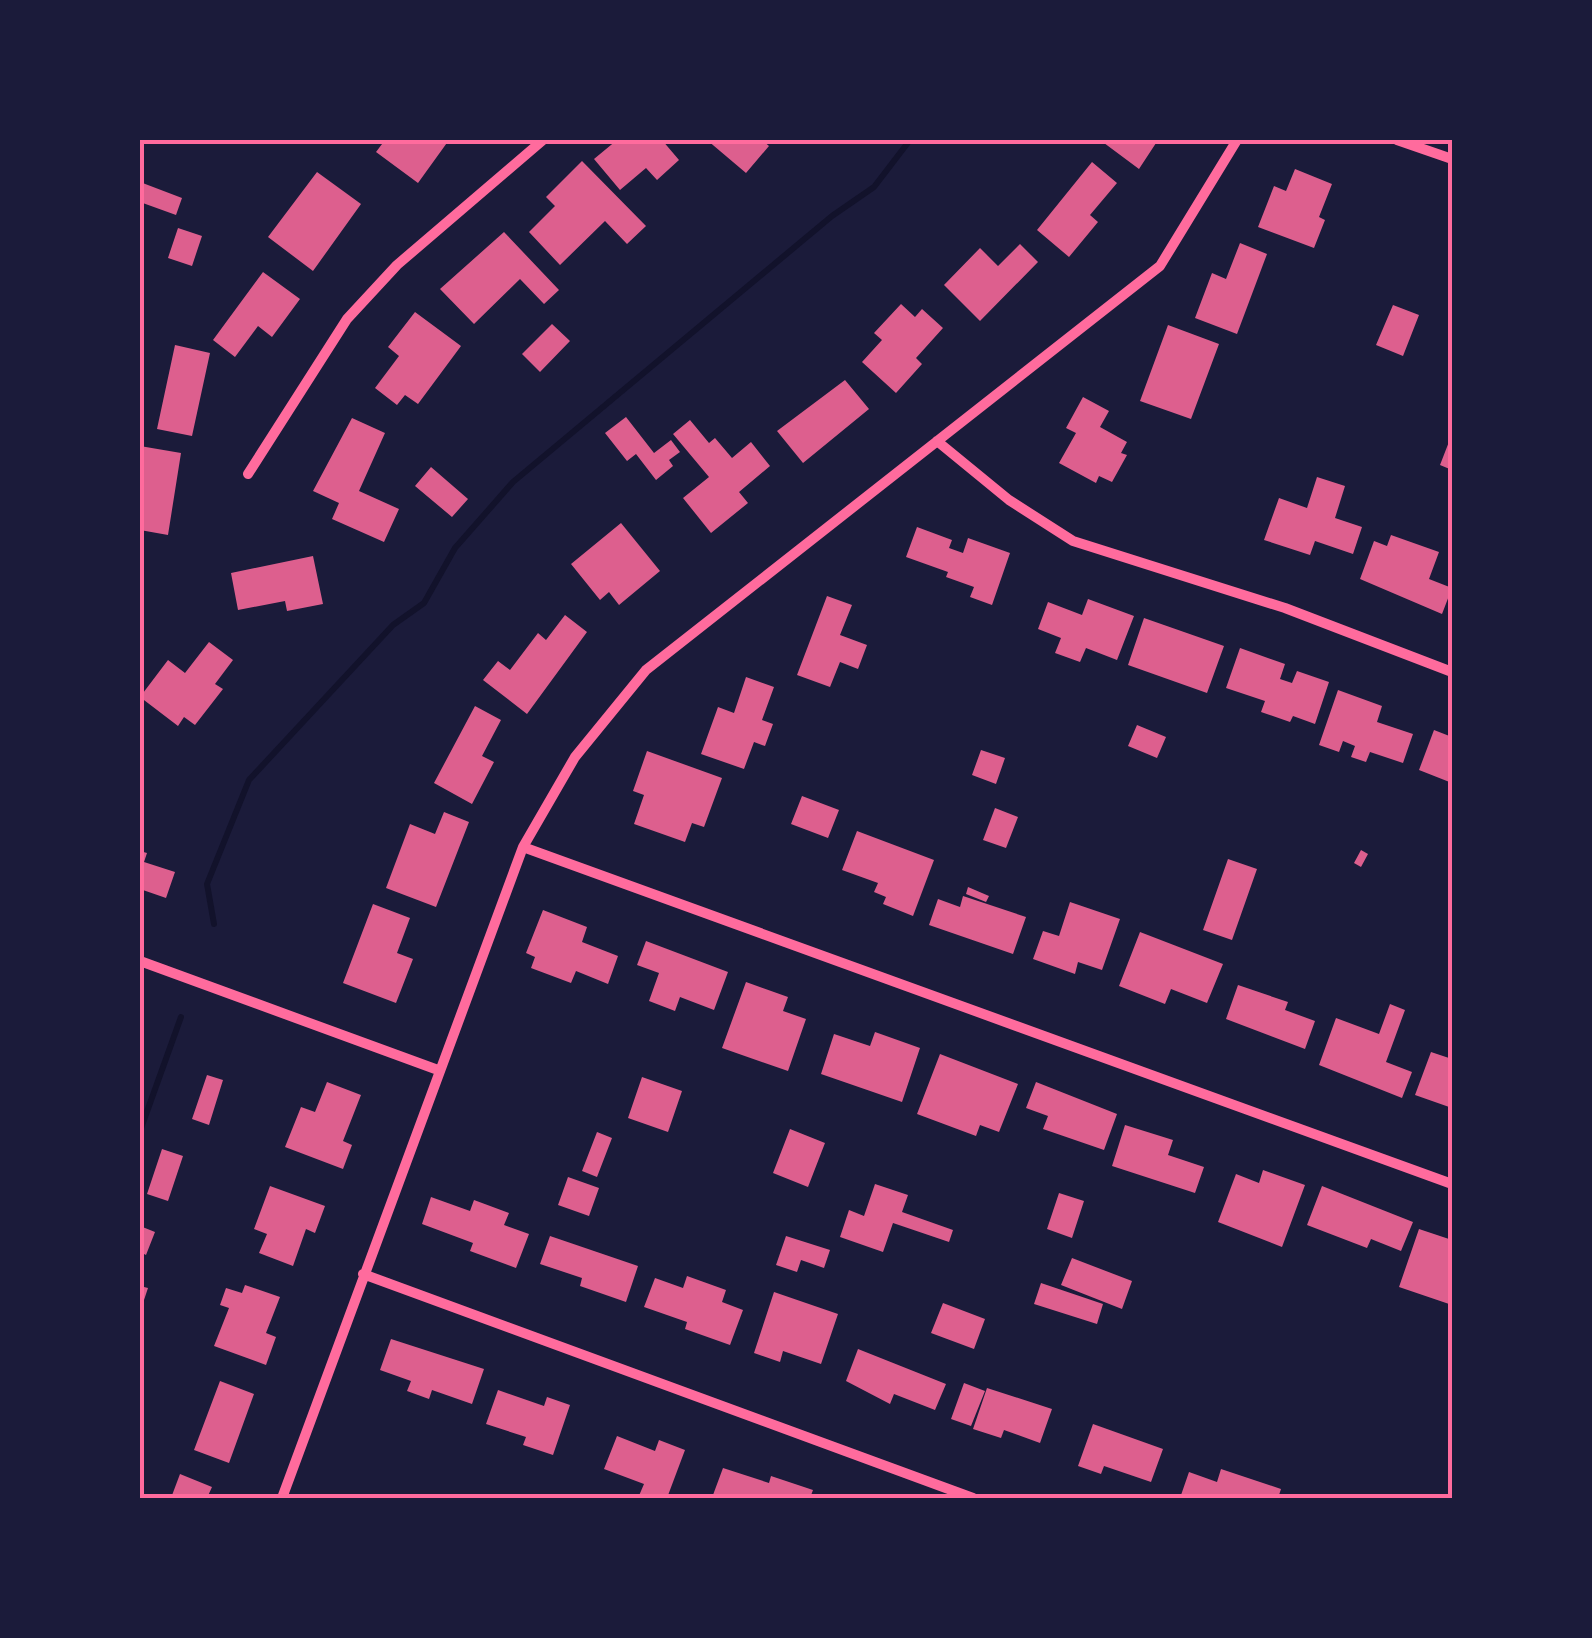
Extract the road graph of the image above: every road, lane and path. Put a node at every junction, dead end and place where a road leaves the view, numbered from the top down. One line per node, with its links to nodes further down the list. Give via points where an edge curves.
1 (543, 140): 6 (street, via 397,265 347,318)
2 (1237, 140): 5 (street, via 1160,266)
3 (1397, 140): 4 (street)
4 (1452, 159)
5 (937, 441): 7 (street, via 1072,540 1285,608); 8 (street, via 646,670 575,757)
6 (248, 474)
7 (1452, 672)
8 (522, 847): 10 (street); 11 (street)
9 (140, 960): 10 (street)
10 (438, 1070): 12 (street)
11 (1452, 1184)
12 (363, 1274): 13 (street); 14 (street)
13 (282, 1498)
14 (973, 1498)

